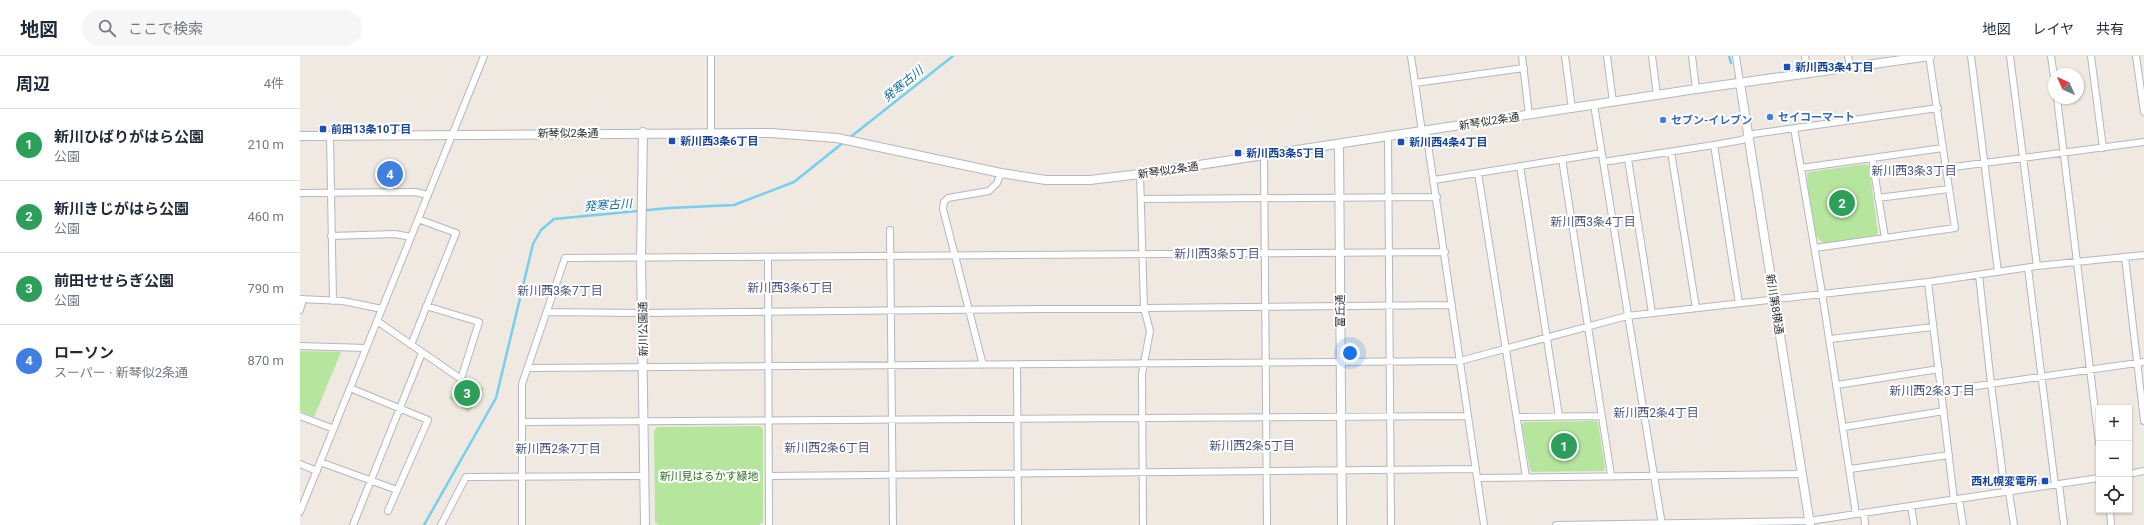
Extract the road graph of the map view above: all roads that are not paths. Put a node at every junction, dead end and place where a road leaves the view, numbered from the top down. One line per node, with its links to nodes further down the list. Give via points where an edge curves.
1 (484, 56): 38 (street)
2 (711, 56): 36 (street)
3 (1411, 56): 23 (street)
4 (1522, 56): 20 (street)
5 (1565, 56): 31 (street)
6 (1607, 56): 27 (street)
7 (1652, 56): 26 (street)
8 (1692, 56): 25 (street)
9 (1736, 56): 24 (street)
10 (1805, 56): 22 (street)
11 (1848, 56): 19 (street)
12 (1929, 56): 18 (street, 新琴似2条通); 30 (street)
13 (1971, 56): 57 (street)
14 (2010, 56): 53 (street)
15 (2051, 56): 21 (street)
16 (2091, 56): 47 (street)
17 (2136, 56): 32 (street)
18 (1891, 59): 19 (street, 新琴似2条通)
19 (1850, 67): 22 (street, 新琴似2条通)
20 (1524, 68): 23 (street); 33 (street)
21 (2053, 68)
22 (1808, 73): 24 (street, 新琴似2条通)
23 (1415, 83): 37 (street)
24 (1740, 83): 25 (street, 新琴似2条通); 42 (street, 新川第8横通)
25 (1696, 89): 26 (street, 新琴似2条通)
26 (1657, 95): 27 (street, 新琴似2条通)
27 (1614, 102): 29 (street, 新琴似2条通)
28 (2058, 104): 50 (street)
29 (1594, 105): 31 (street, 新琴似2条通); 49 (street)
30 (1938, 108): 34 (street); 46 (street)
31 (1572, 109): 33 (street, 新琴似2条通)
32 (2144, 112)
33 (1529, 115): 37 (street, 新琴似2条通)
34 (1794, 128): 42 (street); 59 (street)
35 (643, 132): 36 (street, 新琴似2条通); 38 (street, 新琴似2条通); 91 (street, 新川公園通)
36 (711, 132): 61 (street, 新琴似2条通, via 837,138)
37 (1424, 132): 41 (street, 新琴似2条通); 64 (street)
38 (453, 134): 40 (street, 新琴似2条通); 68 (street)
39 (300, 136): 40 (street, 新琴似2条通)
40 (330, 136): 67 (street)
41 (1388, 137): 44 (street, 新琴似2条通); 69 (street)
42 (1748, 137): 45 (street); 100 (street, 新川第8横通)
43 (2144, 142): 47 (street)
44 (1339, 144): 51 (street, 新琴似2条通); 71 (street, 富丘通)
45 (1714, 145): 48 (street); 102 (street)
46 (1944, 148): 52 (street); 60 (street)
47 (2103, 148): 50 (street)
48 (1671, 152): 55 (street); 109 (street)
49 (1602, 153): 54 (street); 56 (street)
50 (2064, 153): 53 (street); 92 (street)
51 (1264, 156): 63 (street, 新琴似2条通); 74 (street)
52 (1872, 158): 59 (street); 72 (street)
53 (2023, 158): 57 (street); 93 (street)
54 (1562, 159): 58 (street); 120 (street)
55 (1628, 159): 56 (street); 117 (street)
56 (1603, 162): 118 (street)
57 (1986, 163): 60 (street); 95 (street)
58 (1520, 166): 62 (street); 122 (street)
59 (1801, 168): 80 (street)
60 (1946, 168): 65 (street)
61 (1001, 173): 63 (street, 新琴似2条通, via 1046,180 1090,180); 86 (street, via 997,183 989,191 948,198 944,202 943,209)
62 (1478, 173): 64 (street); 127 (street)
63 (1140, 174): 73 (street)
64 (1434, 180): 70 (street)
65 (1949, 189): 72 (street); 79 (street, via 1955,228)
66 (300, 193): 67 (street)
67 (330, 193): 68 (street, via 415,192); 77 (street)
68 (428, 195): 75 (street)
69 (1389, 197): 70 (street); 71 (street); 83 (street)
70 (1436, 197): 84 (street)
71 (1339, 198): 74 (street); 82 (street, 富丘通)
72 (1878, 198): 79 (street)
73 (1141, 199): 74 (street); 85 (street)
74 (1264, 200): 81 (street)
75 (418, 219): 78 (street); 105 (street, via 456,233)
76 (890, 230): 88 (street)
77 (331, 236): 78 (street, via 395,234); 101 (street)
78 (411, 238): 110 (street)
79 (1885, 238): 80 (street)
80 (1815, 248): 98 (street)
81 (1265, 252): 82 (street); 85 (street); 107 (street)
82 (1340, 252): 83 (street); 106 (street, 富丘通)
83 (1389, 252): 84 (street); 103 (street)
84 (1444, 252): 104 (street)
85 (1143, 254): 86 (street); 108 (street)
86 (955, 255): 88 (street); 113 (street)
87 (2144, 255): 90 (street)
88 (890, 256): 89 (street); 112 (street)
89 (768, 257): 91 (street); 115 (street)
90 (2125, 257): 92 (street); 135 (street)
91 (641, 258): 114 (street, via 565,258); 116 (street, 新川公園通)
92 (2076, 262): 93 (street); 143 (street)
93 (2037, 266): 94 (street)
94 (2028, 268): 95 (street); 144 (street)
95 (1998, 272): 96 (street)
96 (1979, 275): 97 (street); 145 (street)
97 (1928, 282): 98 (street); 121 (street)
98 (1822, 293): 100 (street); 123 (street)
99 (302, 299): 101 (street); 111 (street)
100 (1774, 299): 102 (street); 182 (street, 新川第8横通)
101 (333, 301): 110 (street)
102 (1739, 303): 109 (street)
103 (1389, 305): 104 (street); 106 (street); 131 (street)
104 (1452, 305): 129 (street)
105 (426, 306): 124 (street); 128 (street, via 479,322 461,379)
106 (1340, 306): 107 (street); 130 (street, 富丘通)
107 (1265, 307): 108 (street); 134 (street)
108 (1144, 308): 113 (street); 133 (street, via 1150,331)
109 (1696, 308): 117 (street)
110 (382, 309): 119 (street)
111 (300, 310)
112 (891, 310): 113 (street); 115 (street); 139 (street)
113 (969, 310): 136 (street)
114 (548, 312): 116 (street); 140 (street)
115 (768, 312): 116 (street); 138 (street)
116 (642, 313): 141 (street, 新川公園通)
117 (1652, 313): 118 (street)
118 (1627, 316): 120 (street); 185 (street)
119 (377, 321): 124 (street); 126 (street)
120 (1587, 327): 122 (street); 157 (street)
121 (1933, 327): 123 (street); 142 (street)
122 (1547, 337): 127 (street); 156 (street)
123 (1830, 339): 146 (street)
124 (411, 345): 128 (street)
125 (300, 346): 126 (street)
126 (366, 348): 147 (street)
127 (1505, 348): 129 (street); 158 (street)
128 (422, 353): 149 (street)
129 (1460, 361): 131 (street); 155 (street)
130 (1341, 362): 131 (street); 134 (street); 154 (street, 富丘通)
131 (1389, 362): 151 (street)
132 (2144, 362): 135 (street)
133 (1143, 363): 134 (street); 137 (street); 159 (street)
134 (1265, 363): 153 (street)
135 (2136, 363): 143 (street); 163 (street)
136 (983, 365): 137 (street); 139 (street)
137 (1017, 365): 160 (street)
138 (768, 366): 139 (street); 141 (street); 161 (street)
139 (891, 366): 162 (street)
140 (528, 368): 141 (street); 164 (street, via 522,384)
141 (644, 368): 165 (street, 新川公園通)
142 (1939, 369): 146 (street); 148 (street)
143 (2090, 370): 144 (street); 168 (street)
144 (2041, 377): 145 (street); 193 (street)
145 (1991, 384): 148 (street); 195 (street)
146 (1837, 385): 166 (street)
147 (350, 388): 149 (street); 167 (street)
148 (1942, 391): 150 (street)
149 (400, 408): 192 (street); 194 (street, via 428,420)
150 (1944, 411): 166 (street); 169 (street)
151 (1390, 415): 154 (street); 155 (street); 175 (street)
152 (300, 416): 167 (street)
153 (1266, 416): 154 (street); 159 (street); 177 (street)
154 (1341, 416): 174 (street, 富丘通)
155 (1468, 416): 176 (street)
156 (1559, 416): 157 (street); 158 (street)
157 (1601, 416): 184 (street)
158 (1517, 418): 189 (street)
159 (1142, 419): 160 (street); 179 (street)
160 (1017, 420): 162 (street); 181 (street)
161 (768, 421): 162 (street); 165 (street); 187 (street)
162 (893, 421): 183 (street)
163 (2144, 421)
164 (523, 422): 165 (street); 188 (street)
165 (644, 422): 186 (street, 新川公園通)
166 (1844, 427): 172 (street)
167 (334, 429): 170 (street)
168 (2099, 441)
169 (1949, 454): 172 (street); 196 (street)
170 (320, 462): 173 (street); 192 (street)
171 (300, 464): 173 (street)
172 (1850, 469): 202 (street)
173 (317, 470): 199 (street)
174 (1342, 470): 175 (street); 177 (street); 214 (street, 富丘通)
175 (1390, 470): 176 (street); 215 (street)
176 (1476, 470): 190 (street)
177 (1266, 471): 179 (street); 213 (street)
178 (2144, 471): 180 (street)
179 (1142, 473): 181 (street); 212 (street)
180 (2132, 473)
181 (1018, 474): 183 (street); 211 (street)
182 (1802, 474): 185 (street); 203 (street, 新川第8横通)
183 (892, 475): 187 (street); 210 (street)
184 (1611, 475): 185 (street); 189 (street)
185 (1654, 475): 204 (street)
186 (645, 476): 188 (street); 208 (street, 新川公園通)
187 (769, 476): 209 (street)
188 (522, 477): 206 (street, via 466,478); 207 (street)
189 (1526, 477): 190 (street)
190 (1477, 478): 216 (street)
191 (2096, 478): 193 (street)
192 (371, 481): 194 (street); 205 (street)
193 (2057, 484): 195 (street); 222 (street)
194 (397, 490): 198 (street)
195 (2007, 492): 196 (street); 221 (street)
196 (1957, 499): 197 (street); 220 (street)
197 (1911, 506): 200 (street); 219 (street)
198 (388, 511)
199 (300, 512)
200 (1864, 513): 202 (street); 218 (street)
201 (2110, 513): 223 (street)
202 (1856, 514): 203 (street)
203 (1810, 523): 204 (street)
204 (1662, 524): 217 (street)
205 (353, 525)
206 (441, 525)
207 (522, 525)
208 (645, 525)
209 (769, 525)
210 (893, 525)
211 (1018, 525)
212 (1143, 525)
213 (1267, 525)
214 (1342, 525)
215 (1391, 525)
216 (1484, 525)
217 (1556, 525)
218 (1865, 525)
219 (1914, 525)
220 (1963, 525)
221 (2014, 525)
222 (2064, 525)
223 (2112, 525)

